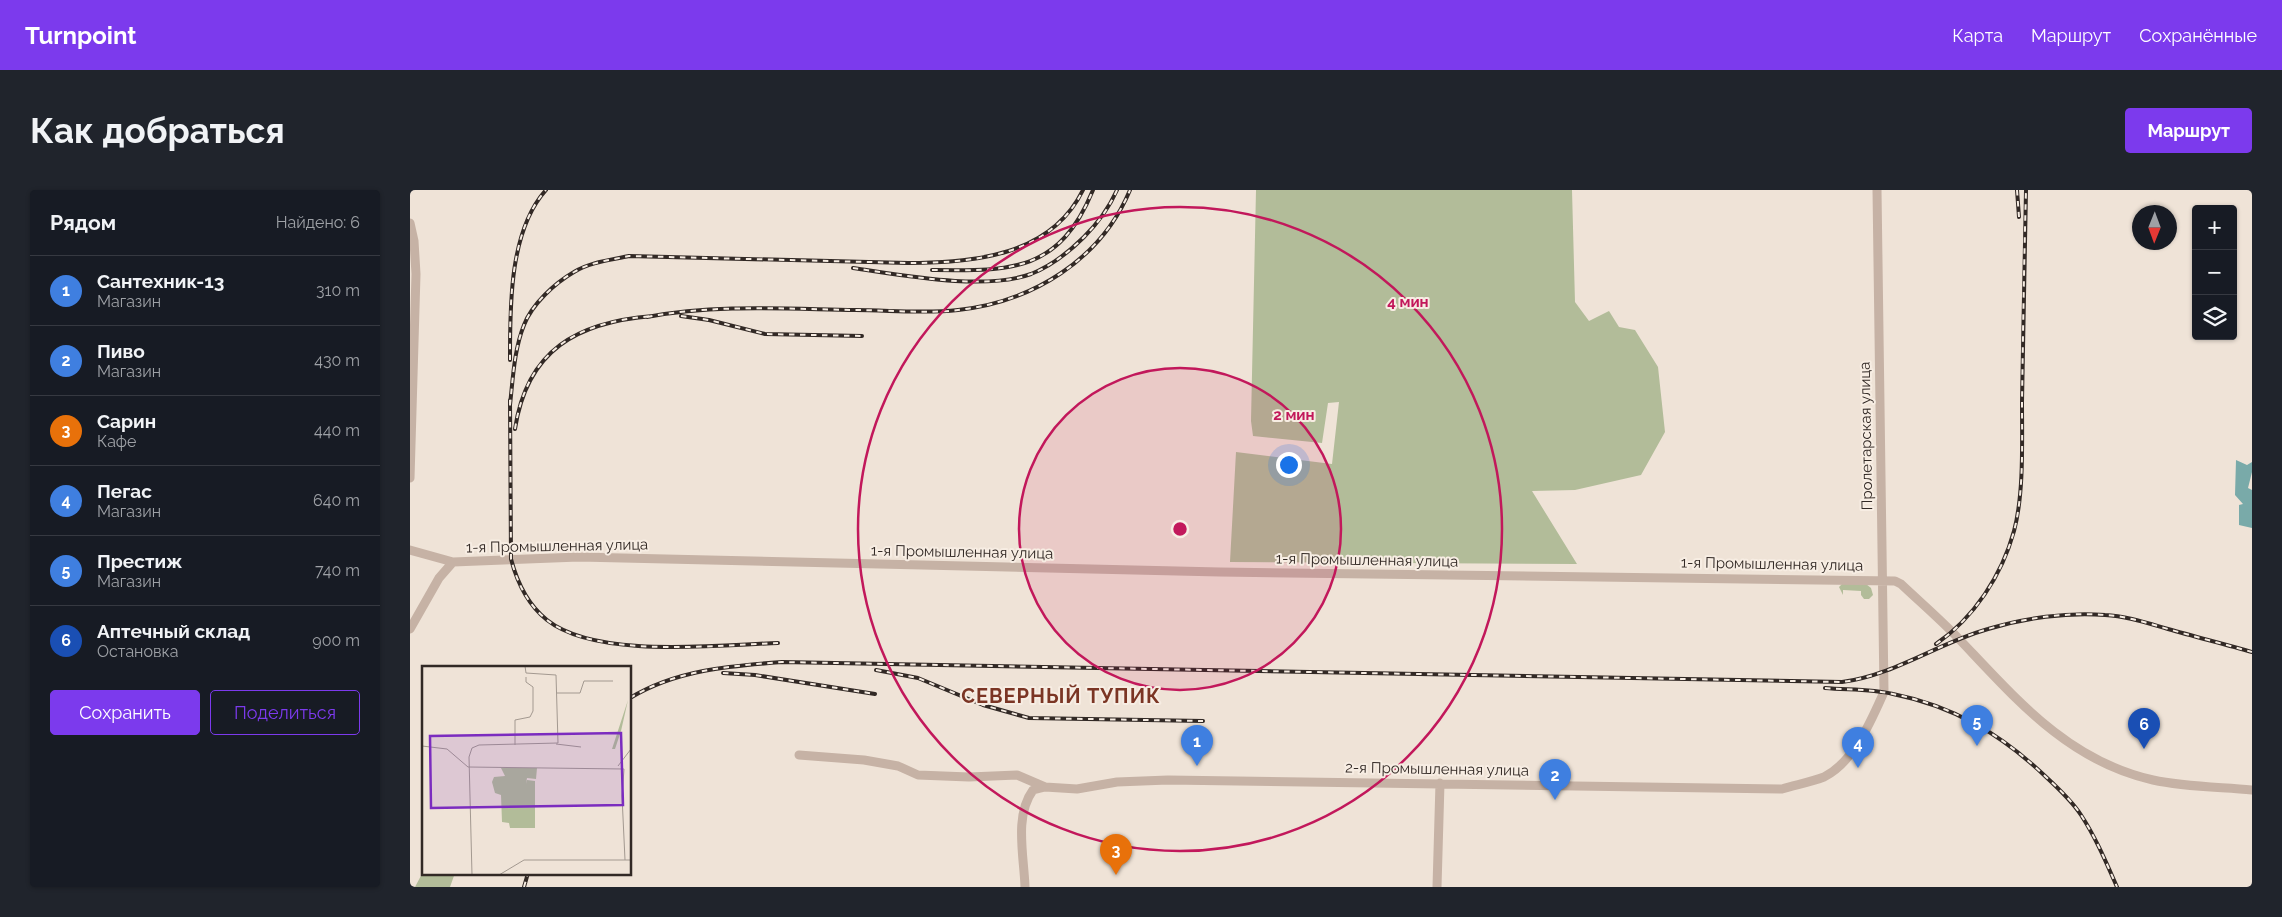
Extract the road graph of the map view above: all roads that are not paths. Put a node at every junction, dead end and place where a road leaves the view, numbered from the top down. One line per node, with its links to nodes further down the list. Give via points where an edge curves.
1 (1877, 190): 6 (street, Пролетарская улица)
2 (410, 223): 3 (street, via 416,274)
3 (410, 478)
4 (410, 550): 5 (street, 1-я Промышленная улица)
5 (453, 562): 6 (street, 1-я Промышленная улица, via 579,557 1220,572); 7 (street, via 439,578)
6 (1882, 580): 8 (street, Пролетарская улица); 12 (street, 1-я Промышленная улица, via 1901,584 2026,709 2057,735 2094,758 2154,780)
7 (410, 629)
8 (1885, 681): 10 (street, 2-я Промышленная улица, via 1884,692 1872,720 1847,759 1824,776 1782,789)
9 (798, 755): 11 (street, 2-я Промышленная улица, via 864,760 898,766 918,775 1017,775)
10 (1440, 783): 11 (street, 2-я Промышленная улица, via 1168,780 1117,782 1077,789); 14 (street)
11 (1045, 787): 13 (street, via 1033,790 1022,814)
12 (2252, 790)
13 (1025, 887)
14 (1438, 887)

